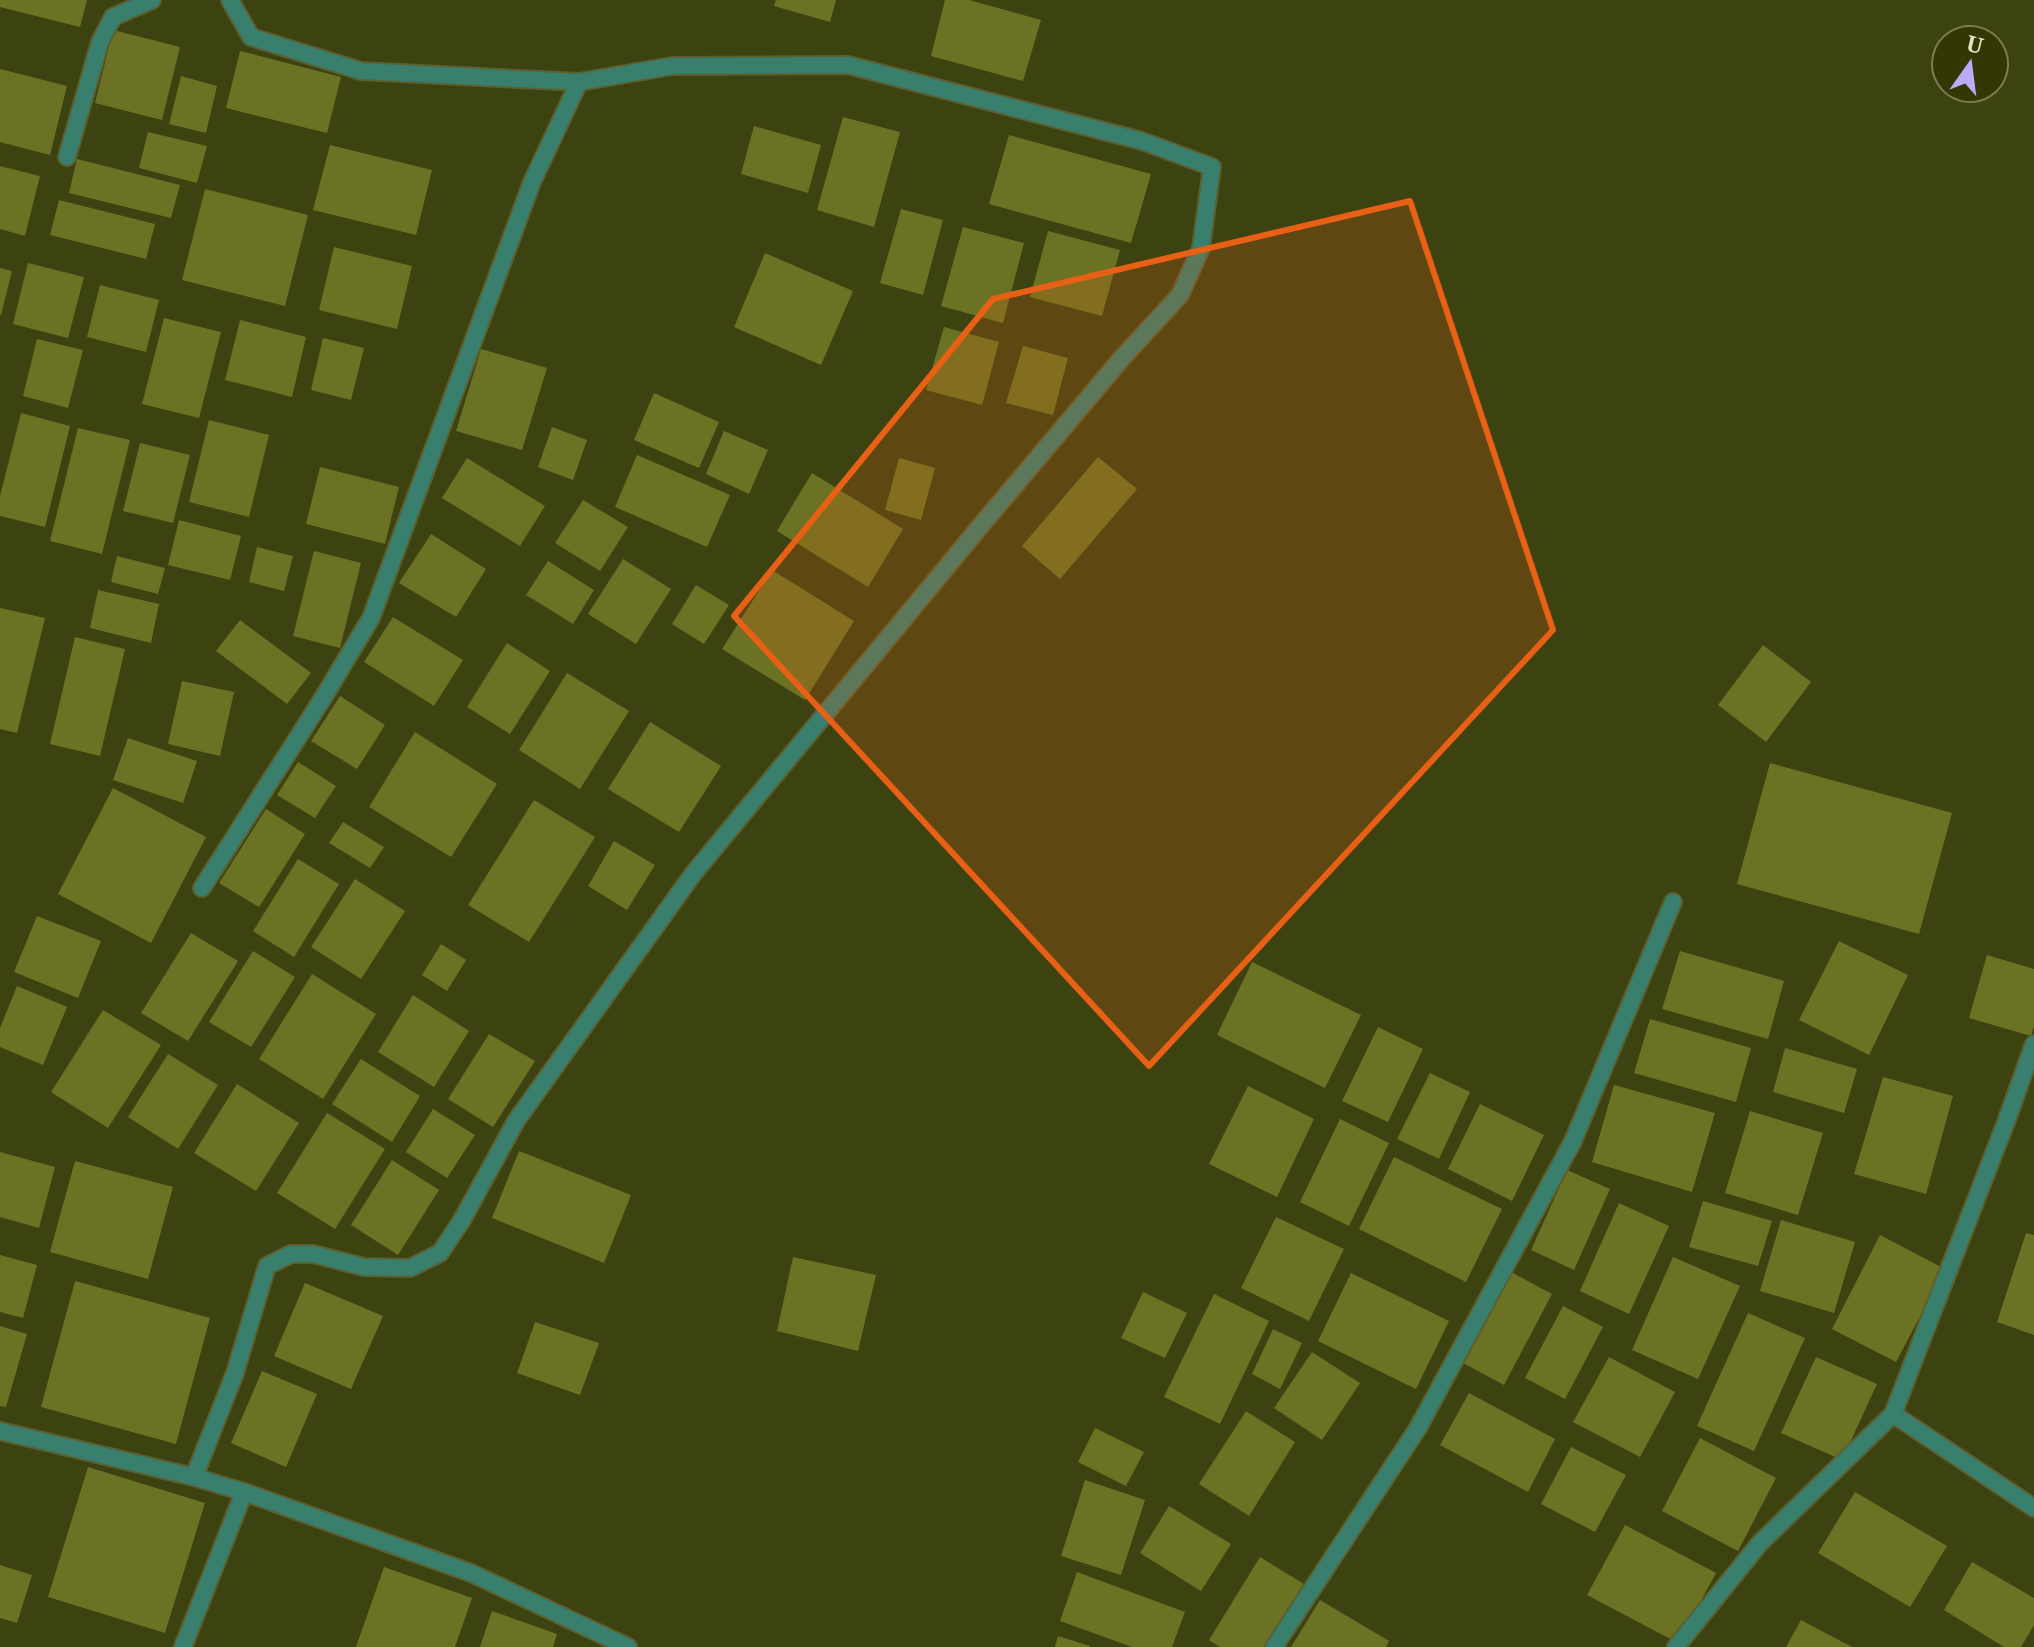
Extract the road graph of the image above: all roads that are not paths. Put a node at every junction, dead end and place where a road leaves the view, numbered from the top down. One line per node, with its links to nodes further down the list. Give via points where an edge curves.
1 (152, 0): 4 (street, via 113,17 100,42)
2 (230, 0): 3 (street, via 251,37 361,71)
3 (579, 82): 5 (street, via 532,182 371,618); 10 (street, via 672,66 848,65 1142,141 1212,167 1201,248 1180,295 693,874 516,1121 440,1253 410,1268 364,1267 313,1254 291,1254 267,1266 235,1373)
4 (67, 157)
5 (202, 888)
6 (1673, 902): 15 (street, via 1573,1141 1418,1428)
7 (2034, 1044): 8 (street)
8 (1893, 1414): 12 (street); 16 (street, via 1760,1543)
9 (0, 1431): 10 (street)
10 (194, 1477): 11 (street)
11 (244, 1492): 13 (street); 14 (street, via 471,1573)
12 (2034, 1508)
13 (183, 1647)
14 (628, 1647)
15 (1274, 1647)
16 (1676, 1647)

